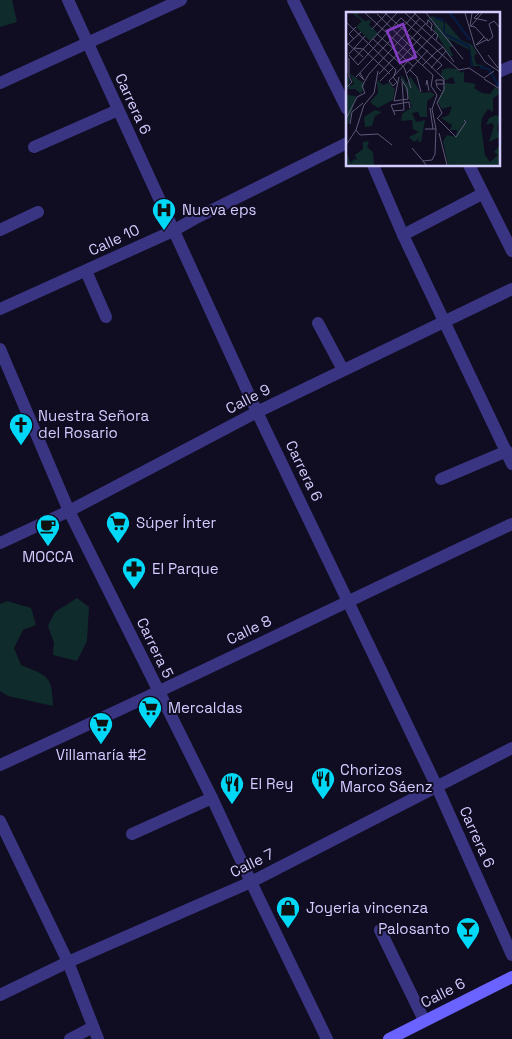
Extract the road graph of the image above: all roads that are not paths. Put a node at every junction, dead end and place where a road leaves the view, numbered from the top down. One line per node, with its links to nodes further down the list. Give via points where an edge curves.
1 (68, 0): 4 (street, Carrera 6)
2 (180, 0): 4 (street)
3 (293, 0): 8 (street)
4 (86, 42): 7 (street); 9 (street, Carrera 6)
5 (512, 66): 6 (street)
6 (500, 71)
7 (0, 83)
8 (346, 107)
9 (118, 110): 11 (street); 17 (street, Carrera 6)
10 (346, 143): 17 (street, Calle 10)
11 (34, 147)
12 (372, 166): 18 (street)
13 (469, 166): 14 (street)
14 (482, 194): 18 (street); 19 (street)
15 (38, 212): 16 (street)
16 (0, 230)
17 (174, 231): 20 (street, Calle 10); 28 (street, Carrera 6)
18 (403, 235): 25 (street)
19 (512, 251)
20 (86, 271): 22 (street, Calle 10); 23 (street)
21 (512, 289): 25 (street, Calle 9)
22 (0, 309)
23 (106, 317)
24 (318, 323): 27 (street)
25 (445, 323): 27 (street, Calle 9); 29 (street)
26 (0, 349): 32 (street, Carrera 5)
27 (343, 370): 28 (street, Calle 9)
28 (257, 412): 32 (street, Calle 9); 35 (street, Carrera 6)
29 (507, 451): 30 (street); 31 (street)
30 (512, 464)
31 (441, 479)
32 (69, 511): 34 (street, Calle 9); 36 (street, Carrera 5)
33 (512, 524): 35 (street, Calle 8)
34 (0, 543)
35 (348, 600): 36 (street, Calle 8); 39 (street, Carrera 6)
36 (159, 692): 38 (street, Calle 8); 40 (street, Carrera 5)
37 (512, 748): 39 (street, Calle 7)
38 (0, 766)
39 (437, 787): 43 (street, Calle 7); 45 (street, Carrera 6)
40 (212, 798): 42 (street); 43 (street, Carrera 5)
41 (0, 821): 46 (street)
42 (132, 834)
43 (251, 882): 46 (street, Calle 7); 52 (street, Carrera 5)
44 (380, 930): 49 (street)
45 (512, 955)
46 (68, 962): 48 (street, Calle 7); 50 (street)
47 (512, 976): 49 (main road, Calle 6)
48 (0, 995)
49 (424, 1020): 53 (main road, Calle 6)
50 (96, 1033): 51 (street)
51 (70, 1039)
52 (327, 1039)
53 (389, 1039)

